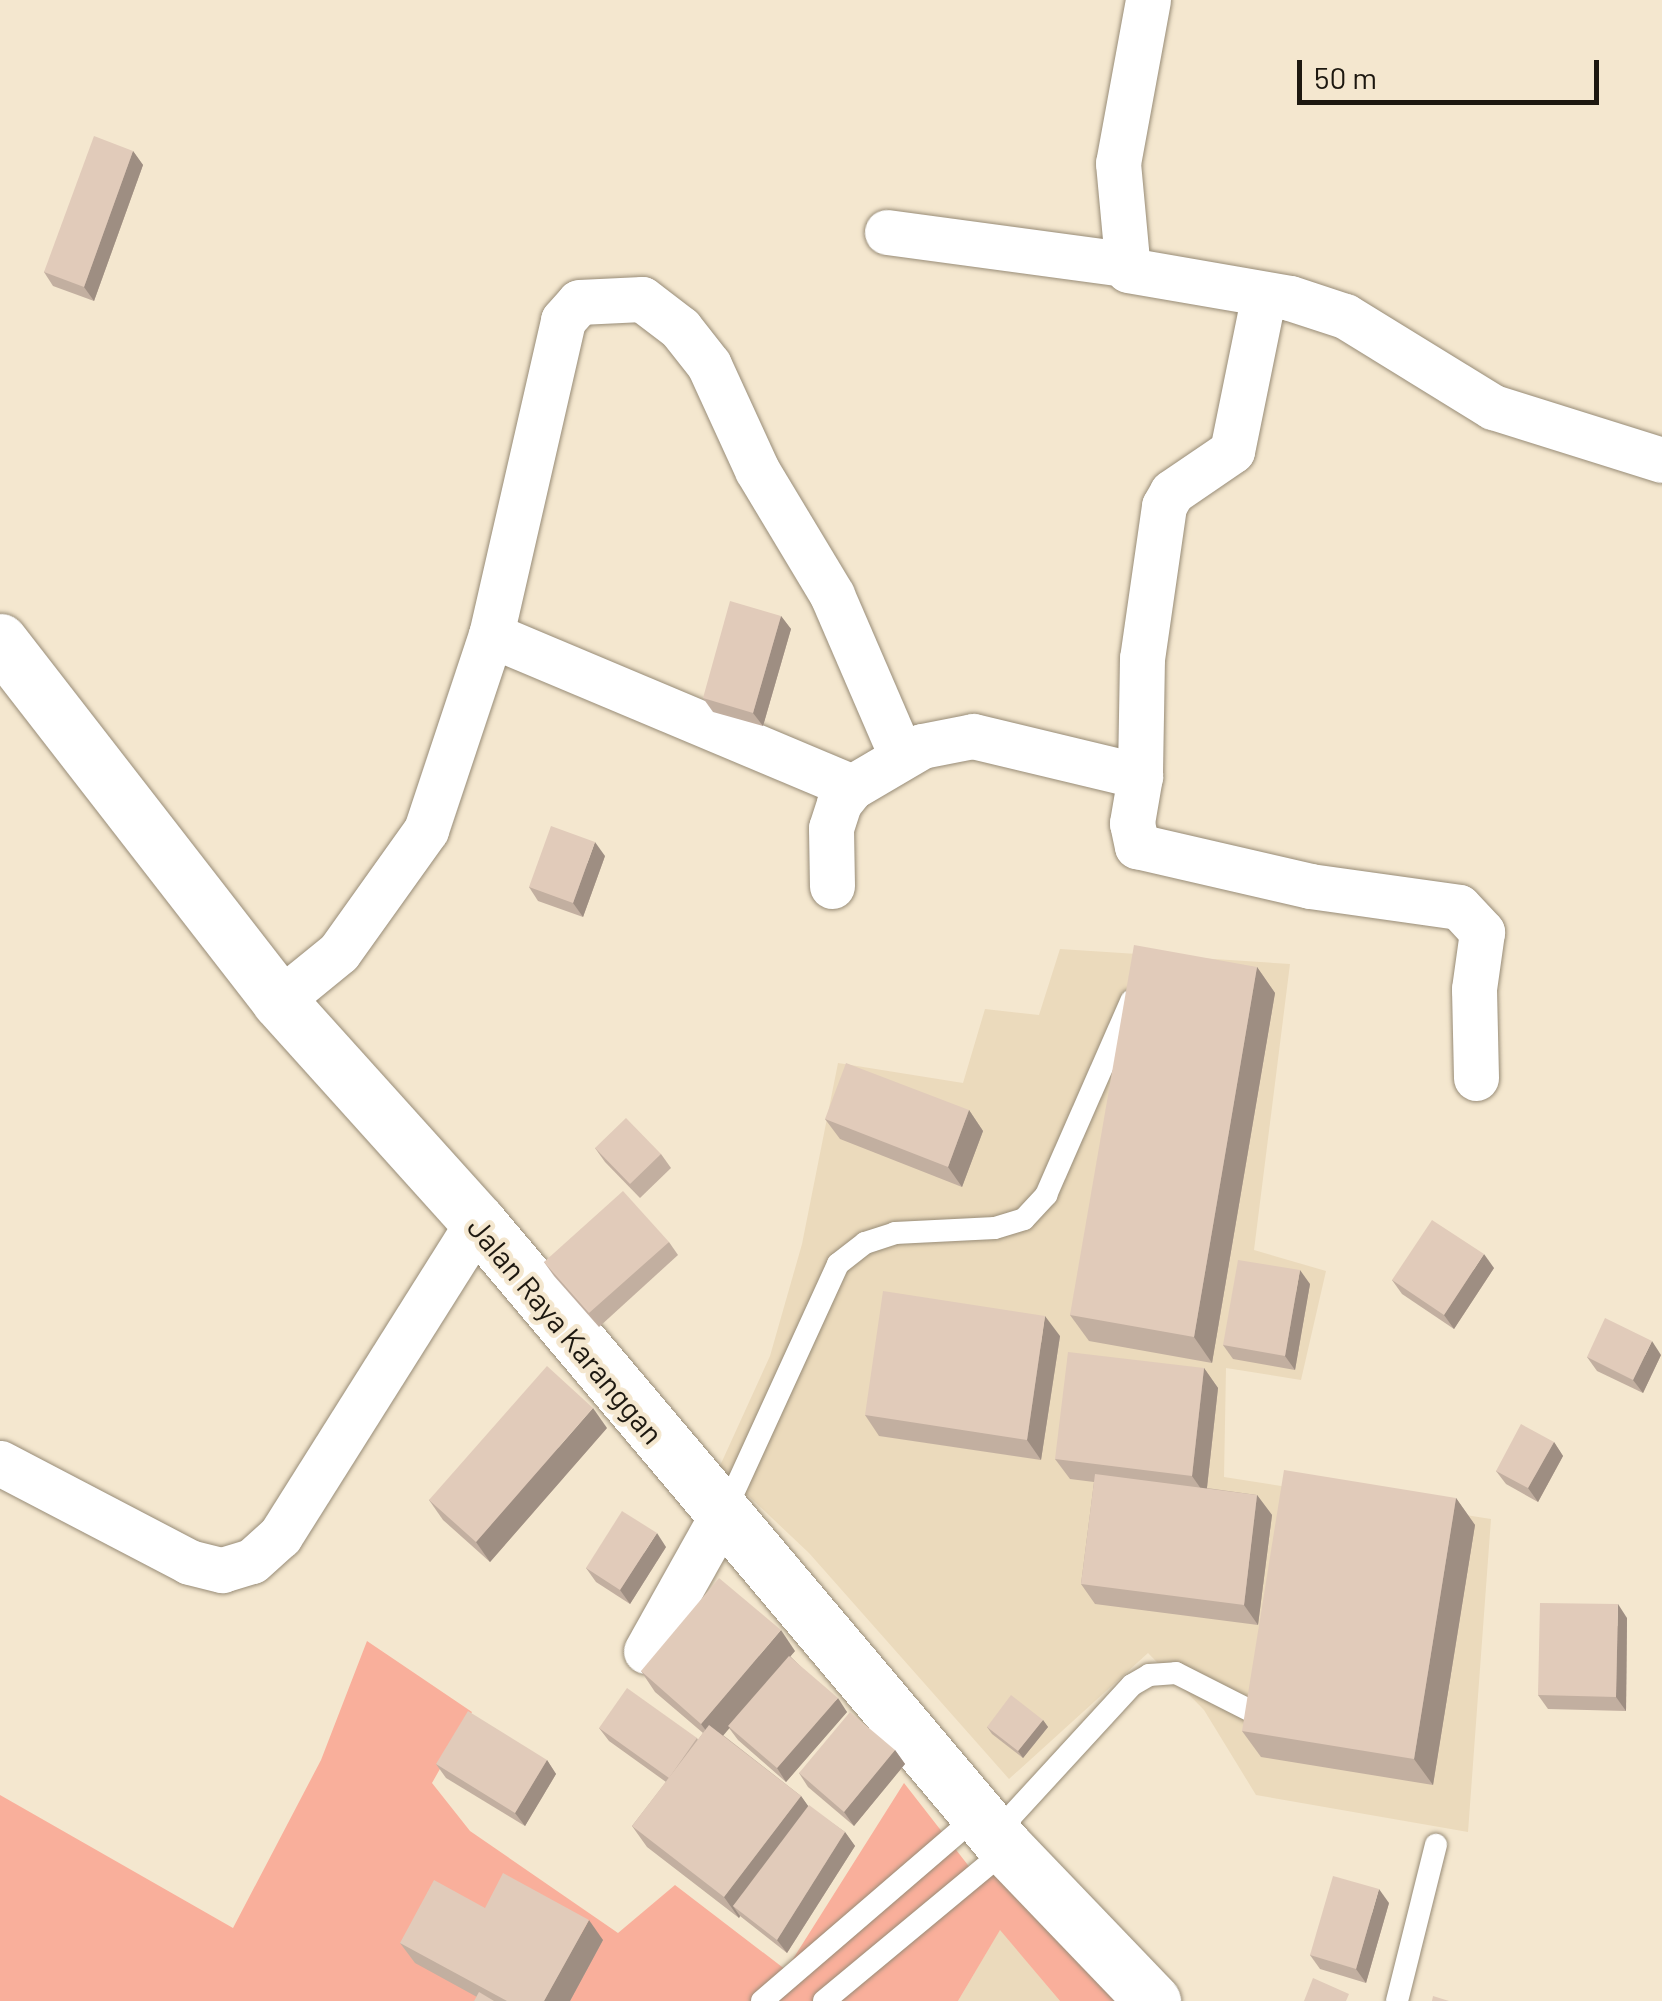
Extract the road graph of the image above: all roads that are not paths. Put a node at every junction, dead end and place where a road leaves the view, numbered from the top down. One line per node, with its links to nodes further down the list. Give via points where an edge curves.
1 (1148, 0): 3 (street, via 1118,163)
2 (888, 232): 3 (street)
3 (1124, 264): 4 (street, via 1146,277)
4 (1264, 294): 5 (street, via 1345,316 1493,407); 9 (street, via 1232,451 1172,492 1164,506 1142,658)
5 (1662, 460)
6 (492, 635): 8 (street, via 563,320 579,302 642,299 680,328 727,396 758,470 832,595); 10 (street); 13 (street, via 426,830 339,952)
7 (0, 641): 13 (street, Jalan Raya Karanggan)
8 (901, 755): 9 (street, via 973,736); 10 (street)
9 (1140, 776): 14 (street, via 1132,823 1138,846 1158,856 1458,908 1476,920 1484,944 1474,989)
10 (852, 786): 11 (street, via 831,828)
11 (832, 886)
12 (1137, 989): 17 (lane, via 1046,1195 1024,1219 994,1228 895,1234 865,1243 838,1264)
13 (279, 1001): 15 (street, Jalan Raya Karanggan)
14 (1476, 1078)
15 (478, 1222): 16 (street, via 280,1536 252,1561 222,1570 189,1562); 17 (street, Jalan Raya Karanggan)
16 (0, 1463)
17 (722, 1517): 18 (street); 20 (street, Jalan Raya Karanggan)
18 (646, 1651)
19 (1255, 1713): 20 (lane, via 1176,1674 1149,1675 1132,1685)
20 (993, 1832): 22 (lane); 24 (lane); 25 (street, Jalan Raya Karanggan)
21 (1436, 1845): 26 (lane)
22 (799, 1970): 23 (lane); 24 (lane)
23 (762, 2001)
24 (822, 2001)
25 (1153, 2001)
26 (1398, 2001)

